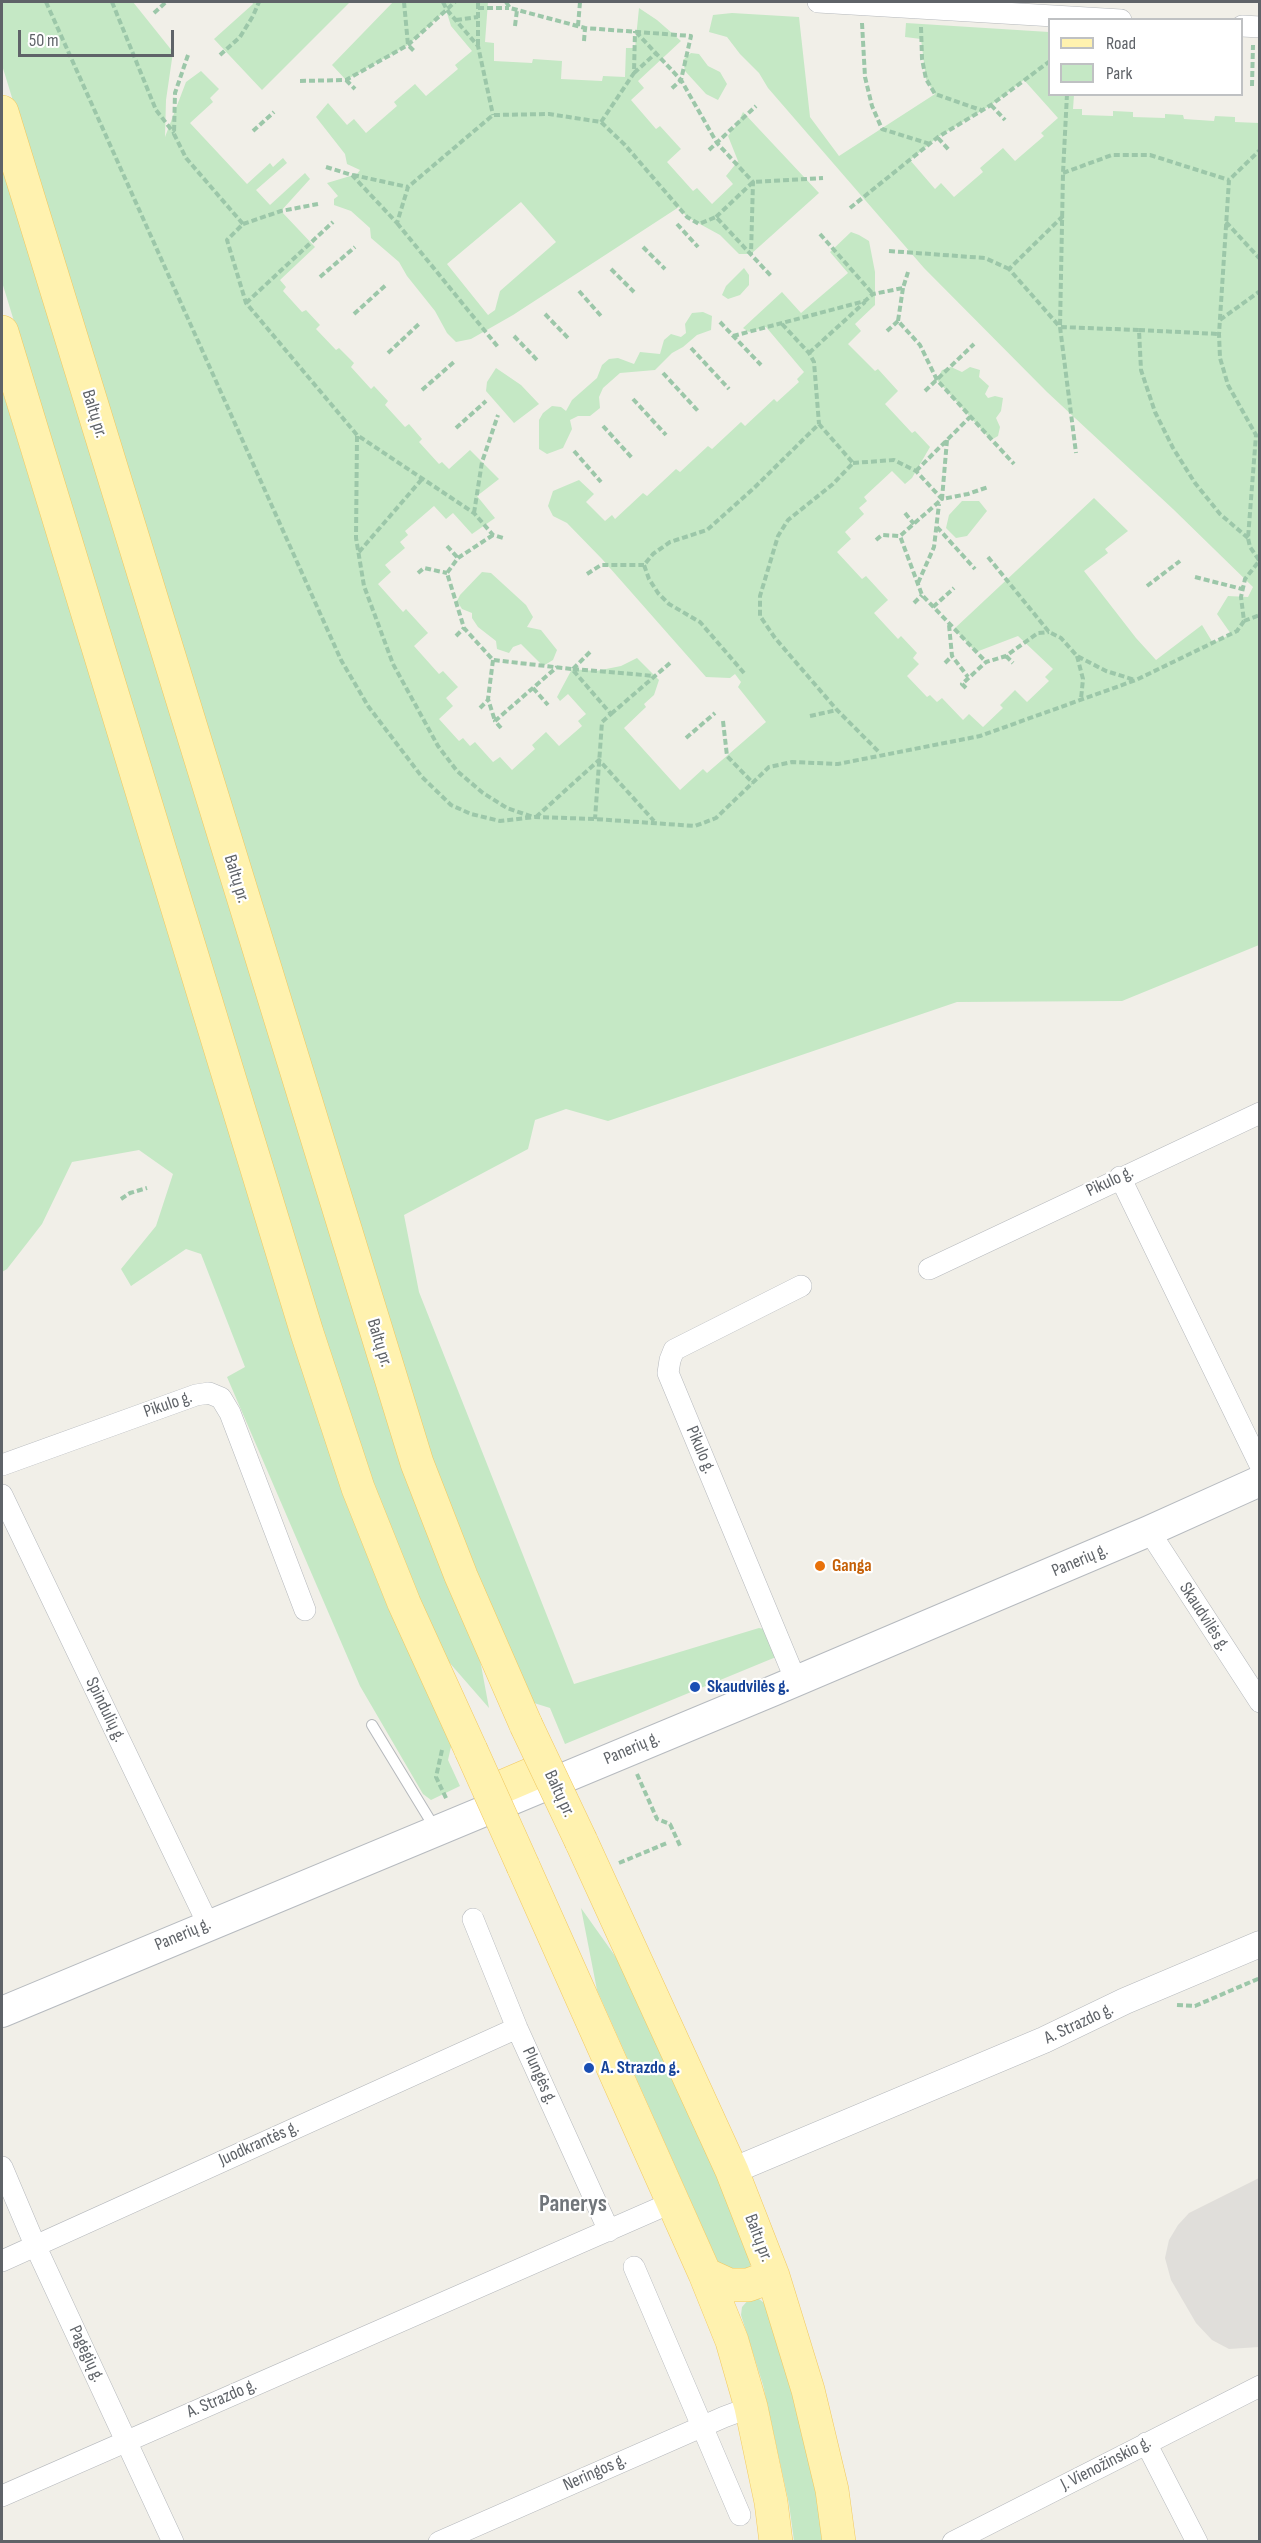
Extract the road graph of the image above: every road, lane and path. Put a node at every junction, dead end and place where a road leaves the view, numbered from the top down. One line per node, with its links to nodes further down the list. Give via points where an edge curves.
1 (46, 2): 214 (path, via 341,660 363,697 415,769 451,805 500,820)
2 (112, 2): 52 (path, via 156,110)
3 (166, 2): 18 (path)
4 (259, 2): 32 (path, via 240,37)
5 (404, 2): 28 (path)
6 (443, 2): 16 (path)
7 (455, 2): 16 (path)
8 (478, 2): 13 (path)
9 (506, 2): 14 (path)
10 (580, 2): 23 (path)
11 (818, 2): 12 (street)
12 (862, 5): 15 (street); 55 (path, via 865,77 882,129)
13 (478, 8): 14 (path); 19 (path)
14 (510, 8): 17 (path)
15 (921, 9): 20 (street); 45 (path, via 922,59 926,79 935,94)
16 (447, 10): 21 (path); 28 (path)
17 (517, 10): 22 (path); 23 (path)
18 (154, 13)
19 (478, 17): 21 (path); 29 (path)
20 (1085, 18)
21 (456, 20): 29 (path)
22 (515, 26)
23 (578, 27): 25 (path)
24 (1252, 27): 39 (path)
25 (585, 28): 26 (path); 27 (path)
26 (636, 31): 31 (path); 35 (path); 37 (path, via 691,36)
27 (584, 41)
28 (408, 45): 30 (path); 36 (path)
29 (478, 46): 48 (path)
30 (415, 52)
31 (656, 53): 35 (path); 37 (path)
32 (220, 55)
33 (189, 56): 52 (path, via 175,93)
34 (1048, 62): 43 (path)
35 (634, 73): 50 (path)
36 (346, 80): 38 (path); 40 (path)
37 (681, 80): 41 (path); 54 (path)
38 (300, 81)
39 (1252, 86)
40 (355, 89)
41 (671, 89)
42 (1067, 96): 60 (path)
43 (991, 105): 45 (path); 49 (path)
44 (756, 106): 54 (path)
45 (982, 110): 53 (path)
46 (2, 112): 234 (main road, Baltų pr., bridge, via 417,1463 461,1576)
47 (274, 112): 51 (path)
48 (493, 115): 50 (path, via 549,114); 65 (path)
49 (1005, 120)
50 (601, 122): 69 (path, via 687,217 699,224)
51 (253, 131)
52 (174, 134): 73 (path, via 186,158)
53 (938, 138): 55 (path); 57 (path)
54 (717, 143): 56 (path); 64 (path)
55 (930, 144): 67 (path)
56 (709, 150)
57 (949, 150)
58 (1260, 150): 63 (path)
59 (326, 167): 61 (path)
60 (1063, 173): 63 (path, via 1112,155 1150,155); 68 (path)
61 (352, 175): 65 (path); 72 (path)
62 (823, 178): 64 (path)
63 (1228, 180): 70 (path)
64 (753, 182): 69 (path); 80 (path)
65 (408, 187): 72 (path)
66 (318, 204): 73 (path)
67 (850, 208)
68 (1063, 216): 84 (path); 104 (path)
69 (716, 217): 80 (path)
70 (1225, 221): 81 (path); 99 (path)
71 (333, 222): 95 (path)
72 (397, 223): 113 (path)
73 (243, 224): 95 (path, via 227,240)
74 (677, 224): 78 (path)
75 (820, 234): 93 (path)
76 (355, 247): 86 (path)
77 (643, 247): 83 (path)
78 (698, 247)
79 (889, 251): 84 (path, via 985,258)
80 (751, 254): 87 (path)
81 (1260, 259)
82 (612, 269): 92 (path)
83 (665, 269)
84 (1009, 269): 104 (path)
85 (908, 272): 89 (path)
86 (320, 277)
87 (772, 277)
88 (387, 284): 96 (path)
89 (903, 288): 93 (path); 100 (path)
90 (579, 291): 98 (path)
91 (1260, 291): 99 (path)
92 (634, 292)
93 (873, 294): 94 (path)
94 (865, 301): 103 (path); 116 (path)
95 (246, 303): 133 (path)
96 (354, 314)
97 (545, 314): 111 (path)
98 (601, 316)
99 (1220, 320): 108 (path)
100 (898, 321): 107 (path); 121 (path, via 920,345)
101 (720, 322): 110 (path)
102 (420, 323): 115 (path)
103 (782, 324): 110 (path); 116 (path)
104 (1060, 327): 105 (path); 139 (path)
105 (1139, 330): 108 (path); 155 (path, via 1142,370 1155,412 1173,448 1220,514)
106 (2, 332): 232 (main road, via 307,1333 358,1488)
107 (887, 332)
108 (1220, 334): 135 (path, via 1220,358 1228,385)
109 (514, 336): 117 (path)
110 (733, 336): 119 (path)
111 (569, 339)
112 (975, 344): 121 (path)
113 (498, 347)
114 (691, 348): 122 (path)
115 (388, 353)
116 (809, 353): 130 (path, via 814,362)
117 (538, 361)
118 (454, 362): 123 (path)
119 (761, 365)
120 (663, 373): 127 (path)
121 (937, 380): 124 (path); 129 (path)
122 (729, 389)
123 (422, 390)
124 (925, 391)
125 (633, 399): 134 (path)
126 (486, 401): 132 (path)
127 (698, 411)
128 (498, 416): 148 (path, via 482,462)
129 (970, 417): 136 (path); 142 (path)
130 (819, 424): 141 (path); 163 (path, via 715,524 670,542)
131 (603, 426): 140 (path)
132 (456, 428)
133 (357, 435): 144 (path); 158 (path)
134 (666, 435)
135 (1256, 435): 137 (path); 155 (path)
136 (947, 440): 143 (path); 147 (path)
137 (1260, 441)
138 (574, 451): 145 (path)
139 (1076, 453)
140 (633, 459)
141 (853, 463): 143 (path, via 894,460); 203 (path, via 788,520 778,536 760,596 760,616)
142 (1014, 464)
143 (916, 471): 147 (path)
144 (422, 479): 148 (path); 158 (path)
145 (601, 482)
146 (988, 487): 147 (path)
147 (940, 501): 150 (path); 151 (path)
148 (474, 513): 152 (path)
149 (905, 513): 150 (path)
150 (914, 524): 153 (path)
151 (936, 526): 164 (path); 169 (path, via 934,547)
152 (493, 535): 154 (path); 160 (path)
153 (900, 536): 156 (path, via 882,535); 169 (path)
154 (503, 538)
155 (1248, 538): 161 (path)
156 (876, 540)
157 (447, 546): 160 (path)
158 (359, 552): 214 (path, via 364,586 393,664 438,747 457,771 483,793 507,808)
159 (988, 557): 180 (path)
160 (458, 558): 166 (path)
161 (1259, 560): 172 (path)
162 (1180, 561): 170 (path)
163 (644, 565): 167 (path, via 601,566); 193 (path, via 658,593 700,622)
164 (975, 569)
165 (418, 573): 166 (path, via 424,568)
166 (447, 573): 179 (path)
167 (587, 574)
168 (1195, 577): 172 (path)
169 (918, 583): 173 (path)
170 (1147, 586)
171 (954, 588): 175 (path)
172 (1242, 589): 177 (path)
173 (922, 595): 174 (path); 175 (path)
174 (914, 603)
175 (933, 607): 178 (path)
176 (1260, 615): 177 (path)
177 (1244, 621): 196 (path, via 1238,631)
178 (949, 624): 183 (path); 187 (path)
179 (464, 628): 181 (path); 186 (path)
180 (1049, 632): 184 (path, via 1038,633); 185 (path, via 1061,638)
181 (456, 636)
182 (591, 651): 192 (path)
183 (952, 656): 189 (path); 195 (path)
184 (1006, 656): 187 (path); 190 (path)
185 (1077, 656): 196 (path); 200 (path, via 1083,679)
186 (492, 660): 191 (path); 199 (path)
187 (986, 662): 195 (path)
188 (670, 663): 194 (path)
189 (945, 663)
190 (1013, 663)
191 (557, 667): 192 (path); 197 (path)
192 (572, 669): 194 (path); 205 (path)
193 (744, 673)
194 (655, 676): 205 (path)
195 (968, 677): 198 (path, via 962,684)
196 (1136, 680): 200 (path)
197 (533, 688): 201 (path); 207 (path)
198 (966, 688)
199 (488, 699): 202 (path); 207 (path)
200 (1081, 699): 211 (path, via 980,736)
201 (548, 705)
202 (480, 708)
203 (837, 710): 206 (path); 211 (path)
204 (715, 713): 210 (path)
205 (611, 714): 212 (path, via 602,722)
206 (810, 716)
207 (495, 721): 209 (path)
208 (723, 721): 213 (path, via 727,756)
209 (501, 728)
210 (686, 738)
211 (881, 754): 213 (path, via 838,764 792,762 769,767)
212 (599, 760): 214 (path); 215 (path); 216 (path)
213 (753, 783): 216 (path, via 716,818 695,826)
214 (535, 817): 215 (path)
215 (595, 819): 216 (path)
216 (655, 822)
217 (1260, 1113): 218 (street, Pikulo g.)
218 (1120, 1177): 221 (street, Pikulo g.); 224 (street)
219 (147, 1188): 220 (path)
220 (121, 1199)
221 (929, 1269)
222 (801, 1286): 229 (street, Pikulo g., via 674,1350 668,1373)
223 (2, 1465): 228 (street, Pikulo g., via 196,1395 215,1395 230,1413)
224 (1260, 1465)
225 (1260, 1481): 227 (main road, Panerių g.)
226 (2, 1495): 241 (street, Spindulių g.)
227 (1149, 1531): 229 (main road, Panerių g.); 230 (street, Skaudvilės g.)
228 (305, 1610)
229 (796, 1681): 233 (main road, Panerių g.)
230 (1260, 1702)
231 (372, 1725): 236 (lane)
232 (457, 1748): 235 (main road, bridge); 236 (path, via 436,1777)
233 (627, 1751): 236 (main road, Panerių g.); 238 (path, via 657,1819 670,1824)
234 (546, 1768): 235 (main road); 246 (main road, Baltų pr., bridge)
235 (490, 1792): 247 (main road, bridge)
236 (446, 1826): 241 (main road, Panerių g.)
237 (667, 1843): 239 (path)
238 (681, 1848)
239 (619, 1863)
240 (473, 1919): 244 (street, Plungės g.)
241 (208, 1924): 243 (main road, Panerių g.)
242 (1260, 1944): 246 (street, A. Strazdo g.)
243 (2, 2012)
244 (518, 2028): 248 (street, Plungės g.); 249 (street, Juodkrantės g.)
245 (2, 2167): 249 (street, Pagėgių g.)
246 (732, 2171): 253 (main road, Baltų pr.)
247 (673, 2202): 248 (street, A. Strazdo g.); 252 (main road)
248 (609, 2231): 257 (street, A. Strazdo g.)
249 (35, 2245): 250 (street, Juodkrantės g.); 257 (street, Pagėgių g.)
250 (2, 2261)
251 (634, 2266): 256 (street)
252 (705, 2274): 253 (main road, via 729,2285 748,2285); 255 (main road, via 732,2341)
253 (772, 2276): 264 (main road, Baltų pr., via 808,2390)
254 (1260, 2386): 258 (street, J. Vienožinskio g.)
255 (751, 2407): 256 (street, Neringos g.); 263 (main road)
256 (704, 2426): 260 (street); 262 (street, Neringos g.)
257 (126, 2440): 259 (street, A. Strazdo g.); 261 (street, Pagėgių g.)
258 (1146, 2443): 265 (street, J. Vienožinskio g.); 266 (street)
259 (2, 2496)
260 (740, 2515)
261 (173, 2541)
262 (440, 2541)
263 (776, 2541)
264 (840, 2541)
265 (953, 2541)
266 (1197, 2541)

